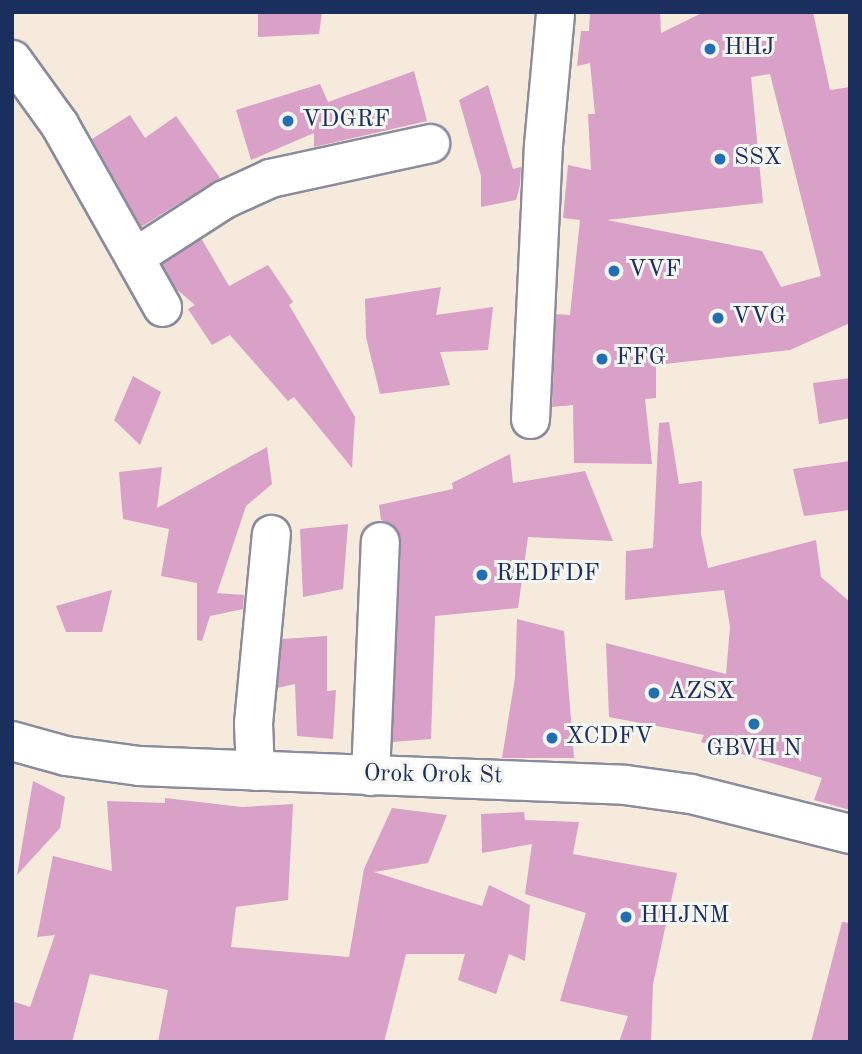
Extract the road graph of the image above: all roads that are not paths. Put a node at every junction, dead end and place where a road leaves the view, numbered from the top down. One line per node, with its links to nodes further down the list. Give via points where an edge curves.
1 (555, 12): 6 (street, via 543,145)
2 (12, 59): 4 (street, via 59,124)
3 (430, 143): 4 (street, via 270,178 224,200)
4 (134, 257): 5 (street)
5 (162, 307)
6 (530, 419)
7 (271, 534): 10 (street, via 253,723)
8 (380, 541): 11 (street)
9 (12, 741): 10 (main road, Orok Orok St, via 66,756 139,766)
10 (255, 771): 11 (main road, Orok Orok St)
11 (370, 776): 12 (main road, Orok Orok St, via 524,777 625,785 691,794)
12 (850, 834)

